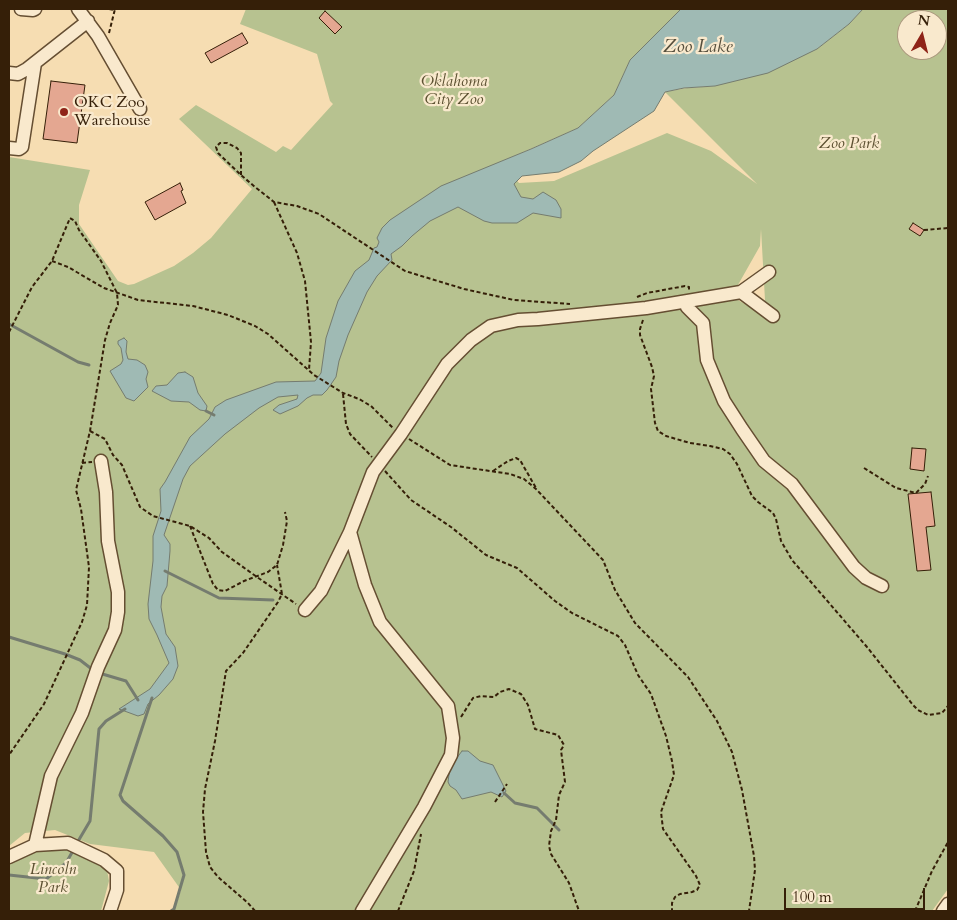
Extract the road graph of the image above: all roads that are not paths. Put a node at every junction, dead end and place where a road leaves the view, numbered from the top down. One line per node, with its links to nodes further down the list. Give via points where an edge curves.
1 (20, 9): 2 (street)
2 (35, 9)
3 (78, 9): 4 (street)
4 (88, 21): 5 (street); 7 (street)
5 (36, 62): 6 (street, via 18,74); 8 (street, via 22,147)
6 (9, 73)
7 (140, 109)
8 (9, 148)
9 (769, 272): 10 (street)
10 (741, 292): 11 (street); 12 (street)
11 (688, 301): 14 (street, via 518,320 491,326 447,364 378,464); 15 (street, via 687,307 703,323 707,360 724,401 742,430 764,461 792,484 854,567)
12 (773, 316)
13 (102, 461): 17 (street, via 108,541 118,592 115,630 82,713 51,776)
14 (350, 532): 16 (street, via 321,590); 21 (street, via 365,585 380,622 448,706 453,738 451,755 424,807)
15 (882, 586)
16 (306, 610)
17 (35, 846): 18 (street); 20 (street, via 68,843 104,860 117,871 117,890)
18 (9, 857)
19 (948, 904): 22 (street)
20 (110, 911)
21 (362, 911)
22 (943, 911)

